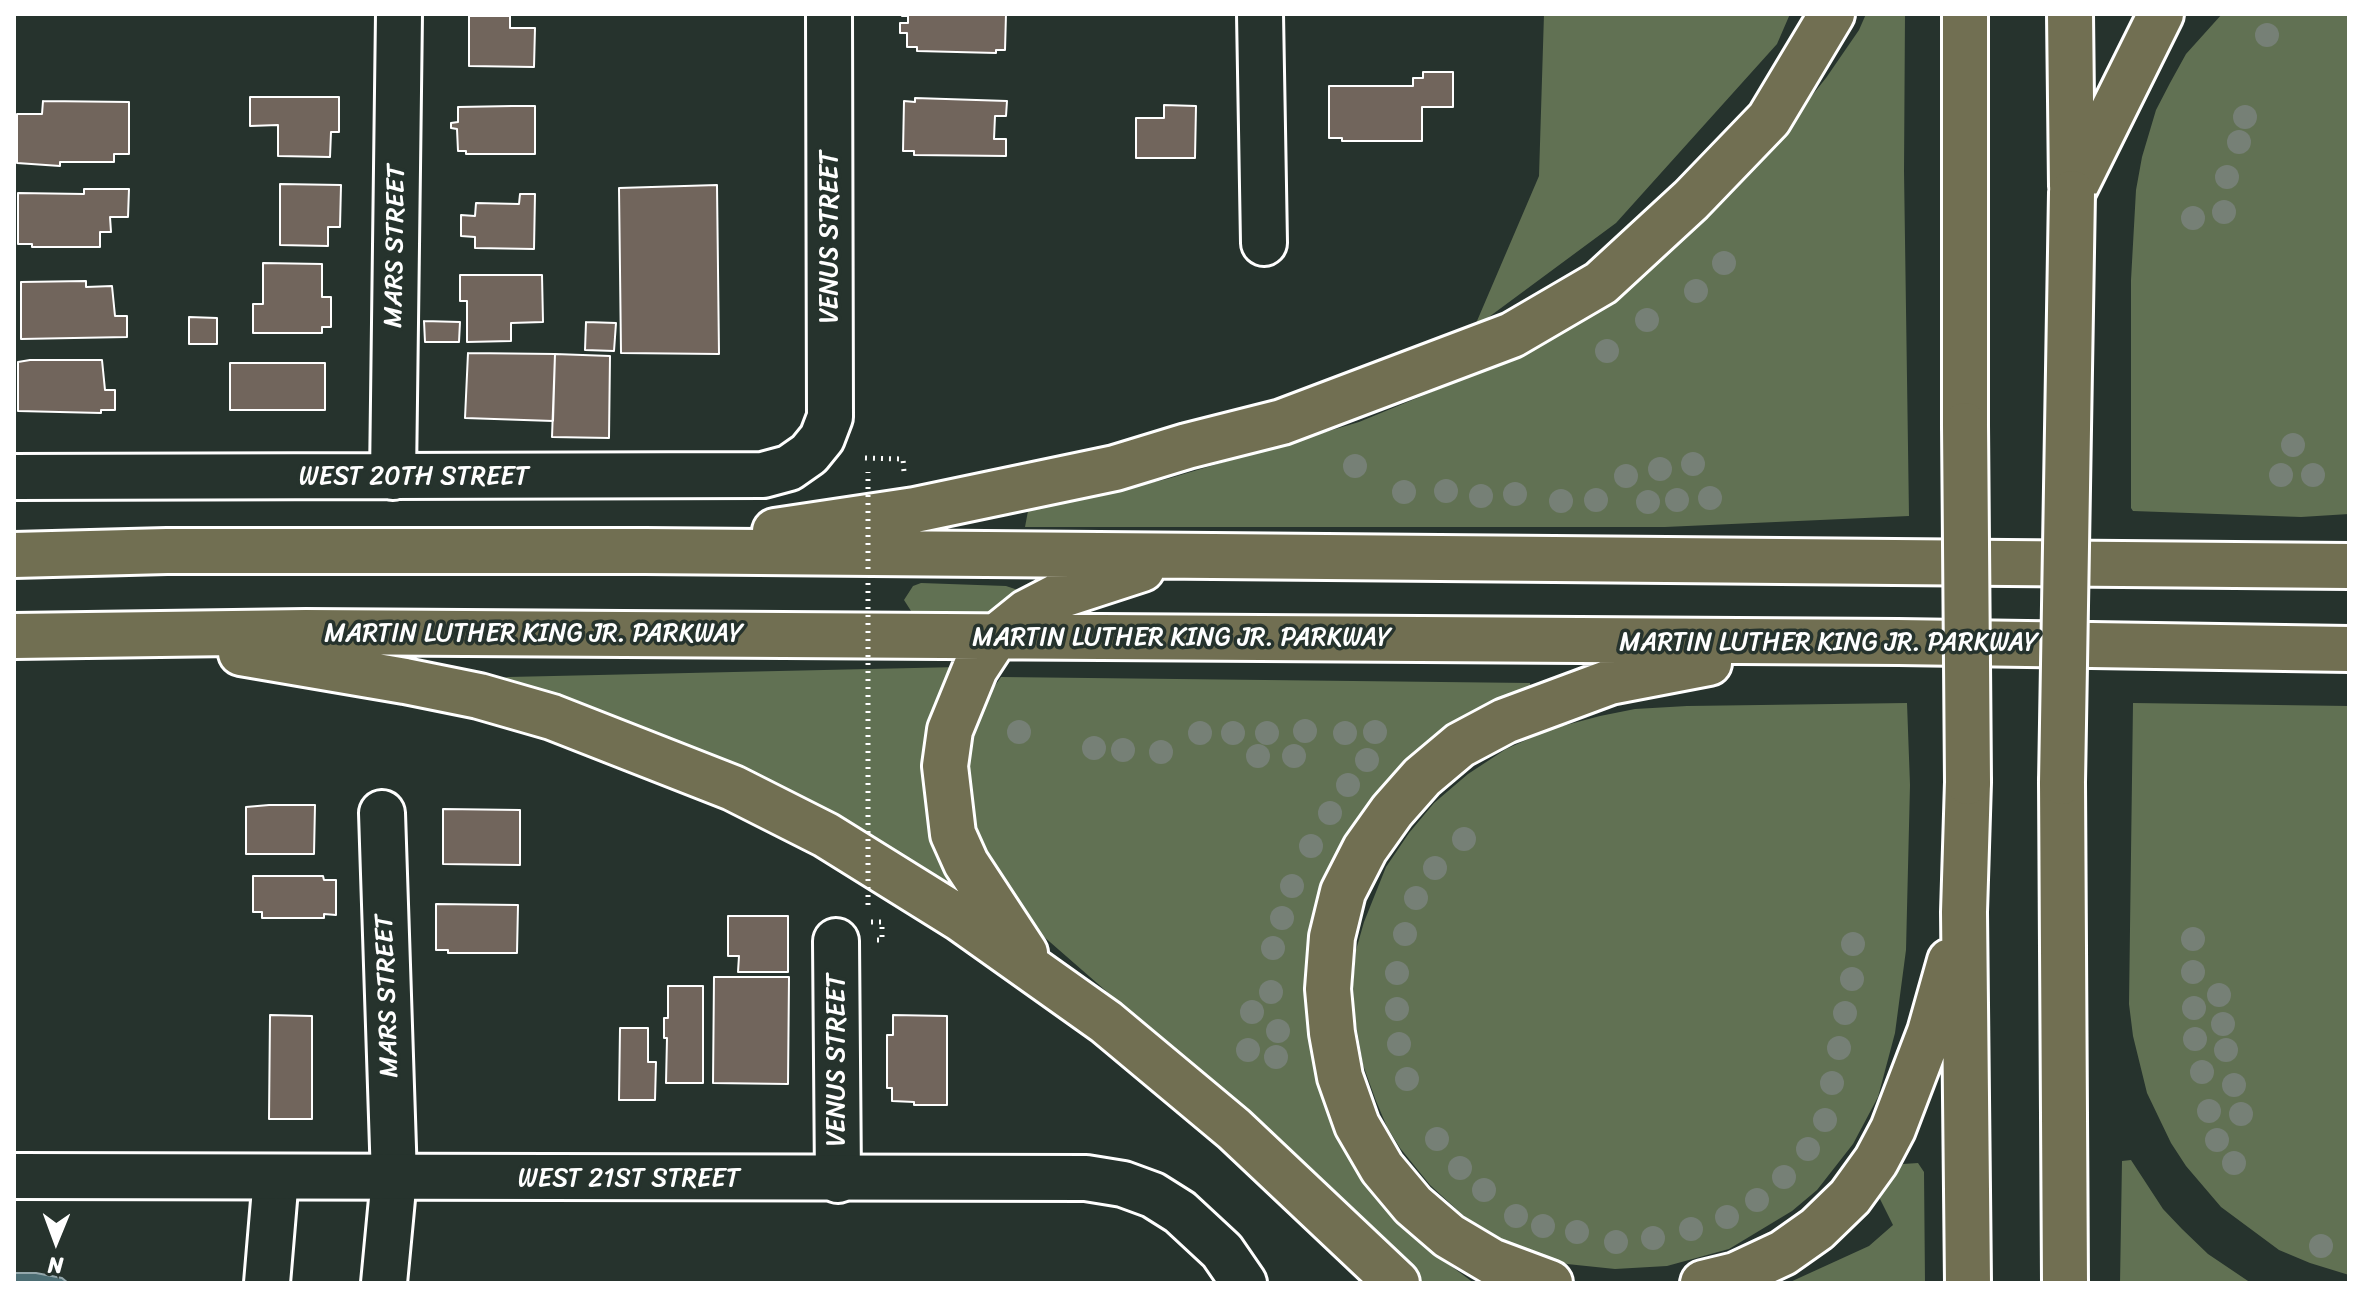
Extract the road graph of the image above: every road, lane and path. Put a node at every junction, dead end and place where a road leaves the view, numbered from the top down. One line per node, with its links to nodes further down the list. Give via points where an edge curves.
1 (399, 14): 15 (street, MARS STREET)
2 (829, 14): 10 (street, VENUS STREET, via 830,417)
3 (1260, 14): 9 (street)
4 (1832, 14): 16 (highway, via 1769,119 1691,200 1601,283 1512,335 1282,422 1115,468 915,510)
5 (1965, 14): 27 (highway, bridge)
6 (2070, 14): 8 (highway)
7 (2161, 14): 8 (highway)
8 (2072, 193): 41 (highway, bridge, via 2062,782)
9 (1264, 243)
10 (809, 454): 15 (street, WEST 20TH STREET, via 789,468 763,475)
11 (865, 458): 13 (path, via 903,459)
12 (868, 472): 26 (path, bridge)
13 (904, 472)
14 (14, 477): 15 (street, WEST 20TH STREET)
15 (393, 477)
16 (645, 551): 17 (highway); 18 (highway)
17 (14, 555)
18 (1203, 557): 19 (highway); 22 (highway, via 1141,569 1056,597)
19 (2349, 566)
20 (124, 633): 21 (highway, MARTIN LUTHER KING JR. PARKWAY); 22 (highway, MARTIN LUTHER KING JR. PARKWAY); 29 (highway, via 479,696 641,750 826,835 961,919)
21 (14, 636)
22 (996, 637): 23 (highway, MARTIN LUTHER KING JR. PARKWAY); 29 (highway, via 975,669 950,730 945,766 953,834 1026,954)
23 (1898, 642): 24 (highway, MARTIN LUTHER KING JR. PARKWAY); 38 (highway, via 1672,668 1555,701 1460,745 1422,777 1365,849 1343,892 1328,989 1340,1077 1357,1125 1382,1168 1449,1236 1491,1261)
24 (2349, 649)
25 (382, 813): 32 (street, MARS STREET)
26 (868, 905)
27 (1964, 912): 39 (highway, via 1925,1046 1876,1161 1850,1197 1806,1237 1736,1275); 40 (highway)
28 (836, 941): 33 (street, VENUS STREET)
29 (1106, 1022): 37 (highway, via 1234,1129)
30 (14, 1176): 31 (street, WEST 21ST STREET)
31 (276, 1177): 32 (street, WEST 21ST STREET); 35 (street)
32 (394, 1178): 33 (street, WEST 21ST STREET); 36 (street, MARS STREET)
33 (838, 1180): 34 (street, WEST 21ST STREET, via 1086,1178 1123,1184 1180,1212)
34 (1233, 1267)
35 (267, 1283)
36 (384, 1283)
37 (1397, 1283)
38 (1550, 1283)
39 (1703, 1283)
40 (1968, 1283)
41 (2065, 1283)

